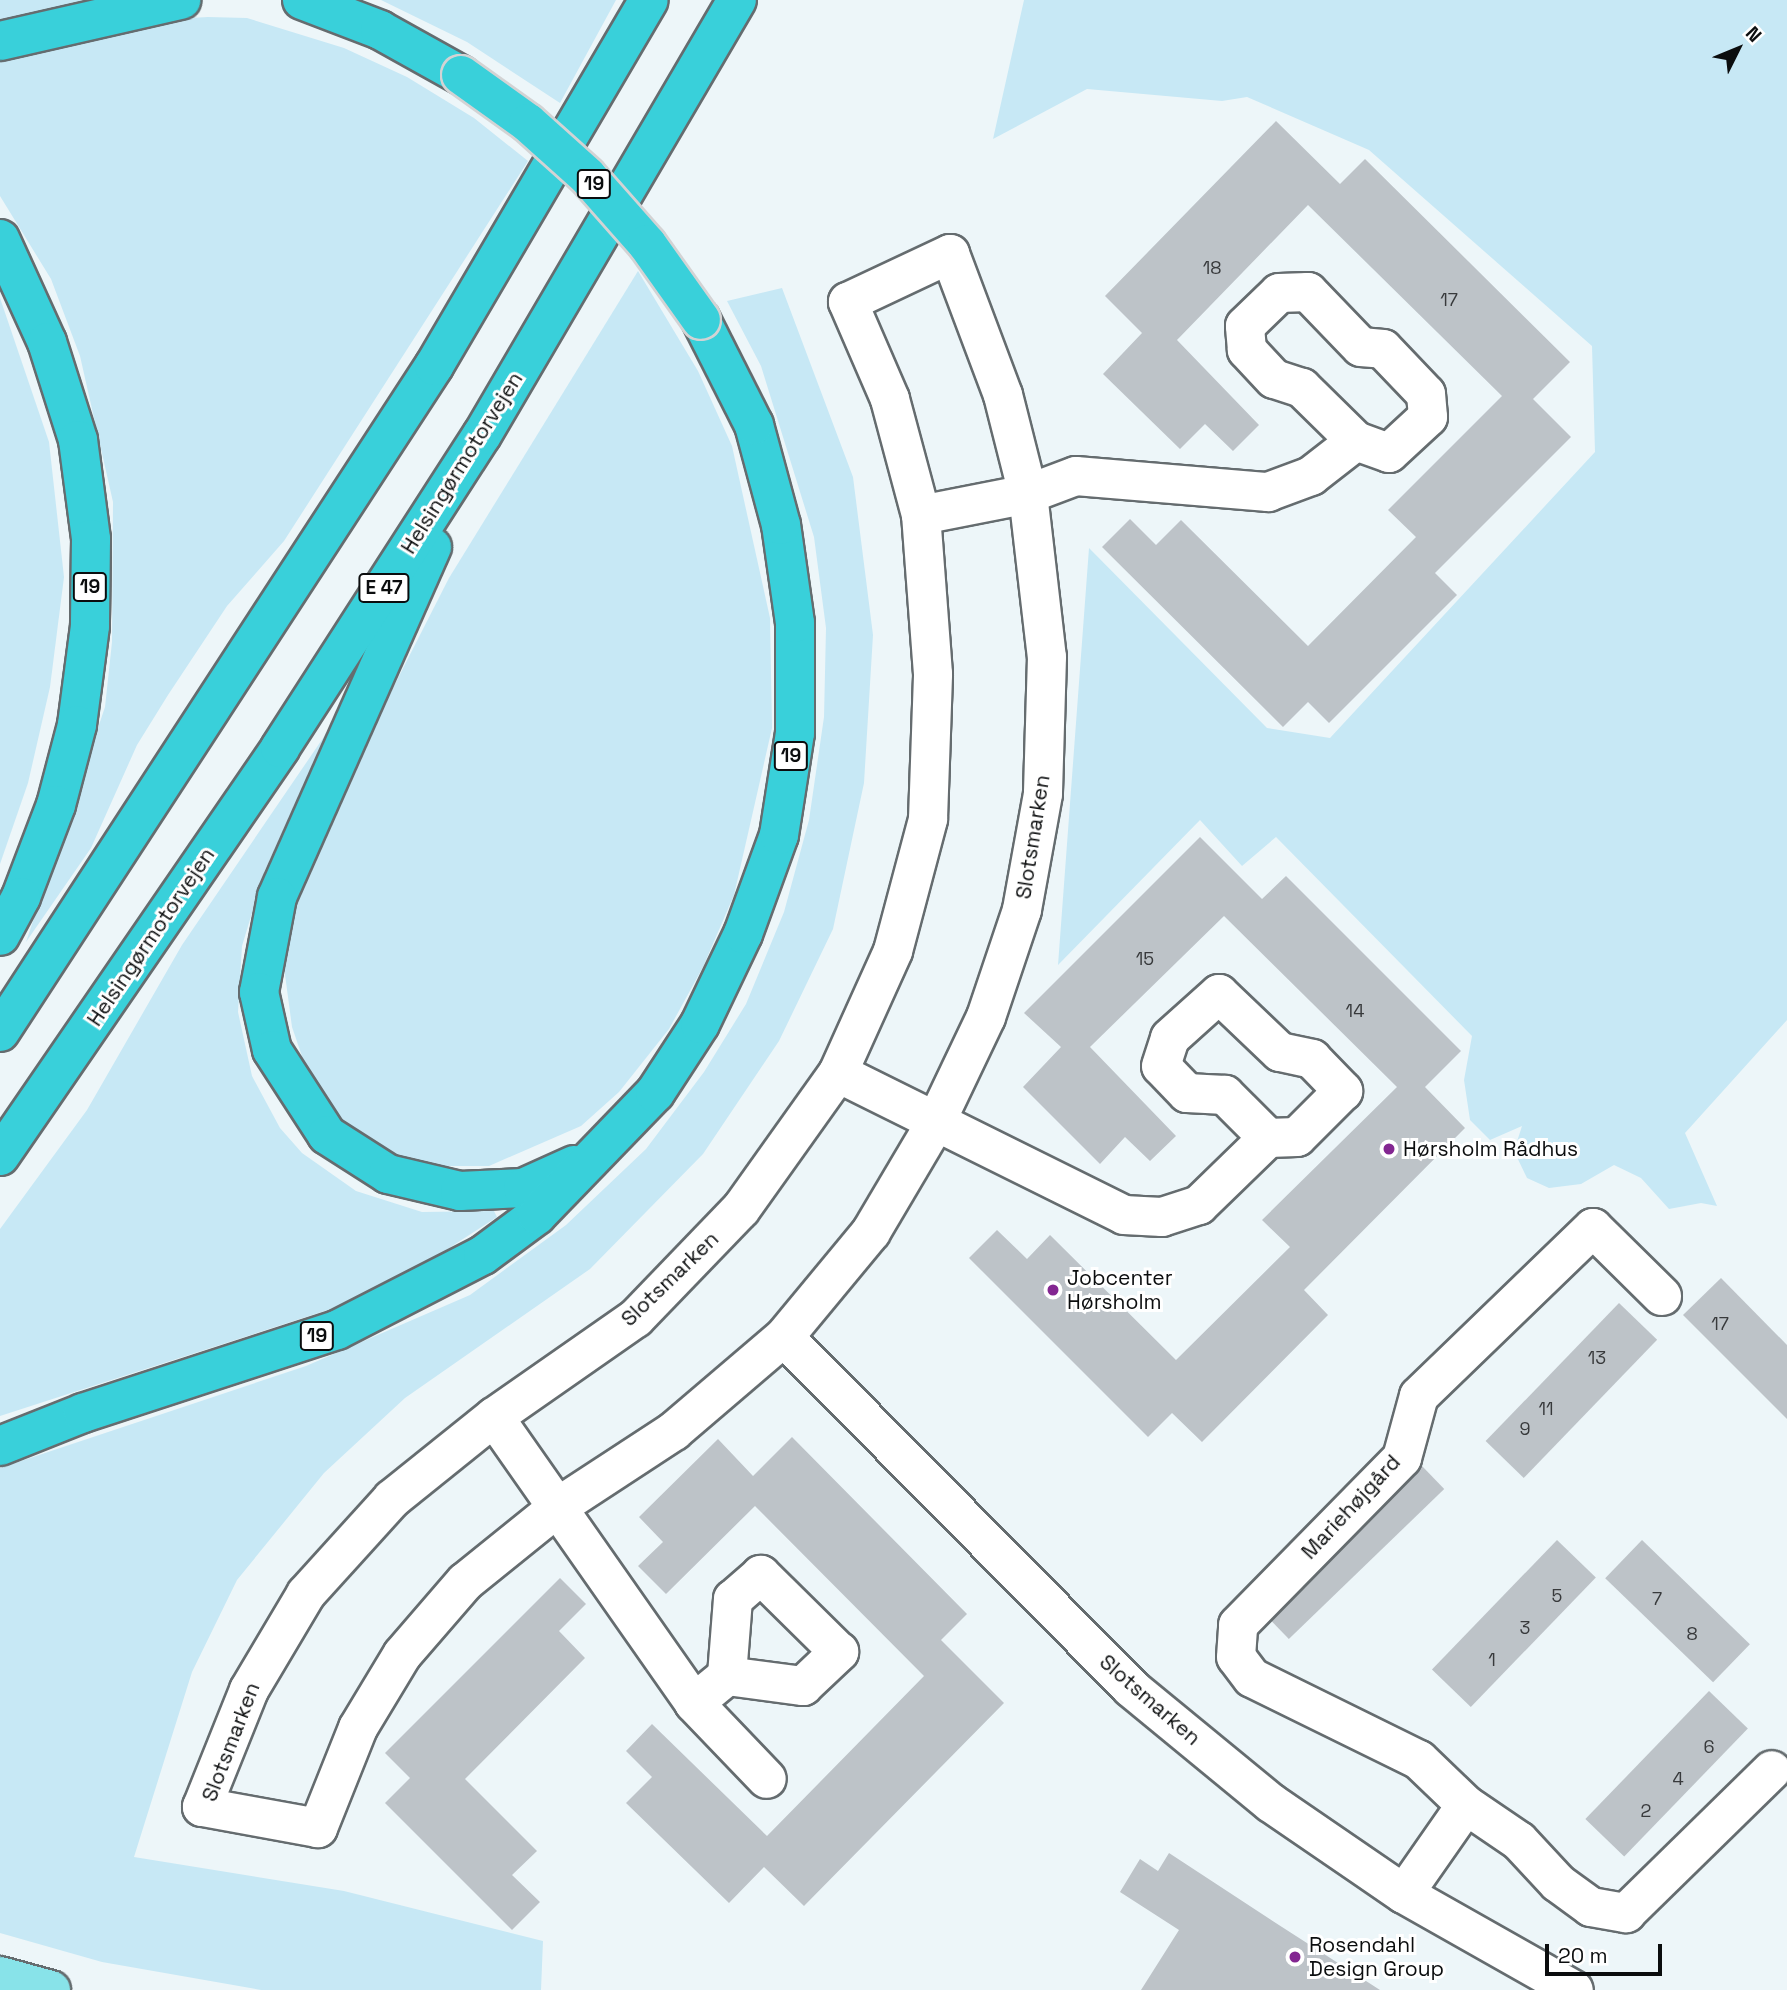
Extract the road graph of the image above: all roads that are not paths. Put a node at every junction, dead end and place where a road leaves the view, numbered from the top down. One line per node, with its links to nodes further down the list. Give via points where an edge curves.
1 (181, 0): 5 (highway)
2 (649, 0): 12 (highway, via 434,366)
3 (737, 0): 7 (highway, Helsingørmotorvejen / E 47)
4 (298, 1): 16 (highway, 19, bridge, via 380,30 461,75 528,123 587,176 647,244 701,320 754,425 781,525 795,623 794,733 779,835 743,934 700,1024 655,1093)
5 (0, 41)
6 (0, 239): 11 (highway, 19, via 47,342 78,440 91,539 90,626 77,724 56,805 21,897)
7 (482, 435): 16 (highway, via 277,897 259,992 272,1050 327,1135 388,1174 460,1191 523,1188); 17 (highway, Helsingørmotorvejen / E 47, via 280,748)
8 (1356, 441): 8 (street, via 1302,388 1274,379 1247,350 1245,326 1279,293 1308,292 1361,347 1383,349 1426,394 1427,417 1389,453); 9 (street, via 1311,476 1268,492 1076,476)
9 (1028, 494): 10 (street); 10 (street, Slotsmarken, via 1003,395 950,254 848,302 890,399); 14 (street, Slotsmarken, via 1047,657 1043,794 1022,910 986,1017)
10 (922, 516): 13 (street, Slotsmarken, via 933,674 928,819 893,951)
11 (0, 936)
12 (0, 1032)
13 (838, 1073): 14 (street); 20 (street, Slotsmarken, via 741,1209 636,1318)
14 (936, 1122): 15 (street, via 1124,1216 1162,1217 1199,1205); 19 (street, Slotsmarken, via 871,1232)
15 (1268, 1138): 15 (street, via 1226,1095 1187,1093 1161,1066 1170,1038 1219,994 1280,1052 1312,1059 1343,1091 1297,1137)
16 (595, 1155): 21 (highway, 19, via 526,1223 483,1255 405,1297 337,1330 83,1413)
17 (0, 1156)
18 (1662, 1296): 27 (street, Mariehøjgård, via 1593,1228 1419,1396 1402,1458 1238,1625 1236,1657 1252,1678 1419,1760)
19 (784, 1337): 22 (street, Slotsmarken, via 674,1431); 28 (street, Slotsmarken, via 1131,1688 1271,1802)
20 (494, 1417): 22 (street); 22 (street, Slotsmarken, via 392,1499 306,1594 249,1690 202,1807 318,1828 358,1728 402,1655 465,1582)
21 (0, 1446)
22 (558, 1507): 24 (street)
23 (727, 1676): 24 (street)
24 (694, 1703): 26 (street)
25 (1772, 1770): 27 (street, Mariehøjgård, via 1626,1913 1591,1907 1558,1883 1519,1841)
26 (767, 1779)
27 (1466, 1805): 28 (street)
28 (1404, 1894): 31 (street, Slotsmarken)
29 (0, 1976): 30 (main road)
30 (51, 1990)
31 (1574, 1990)

